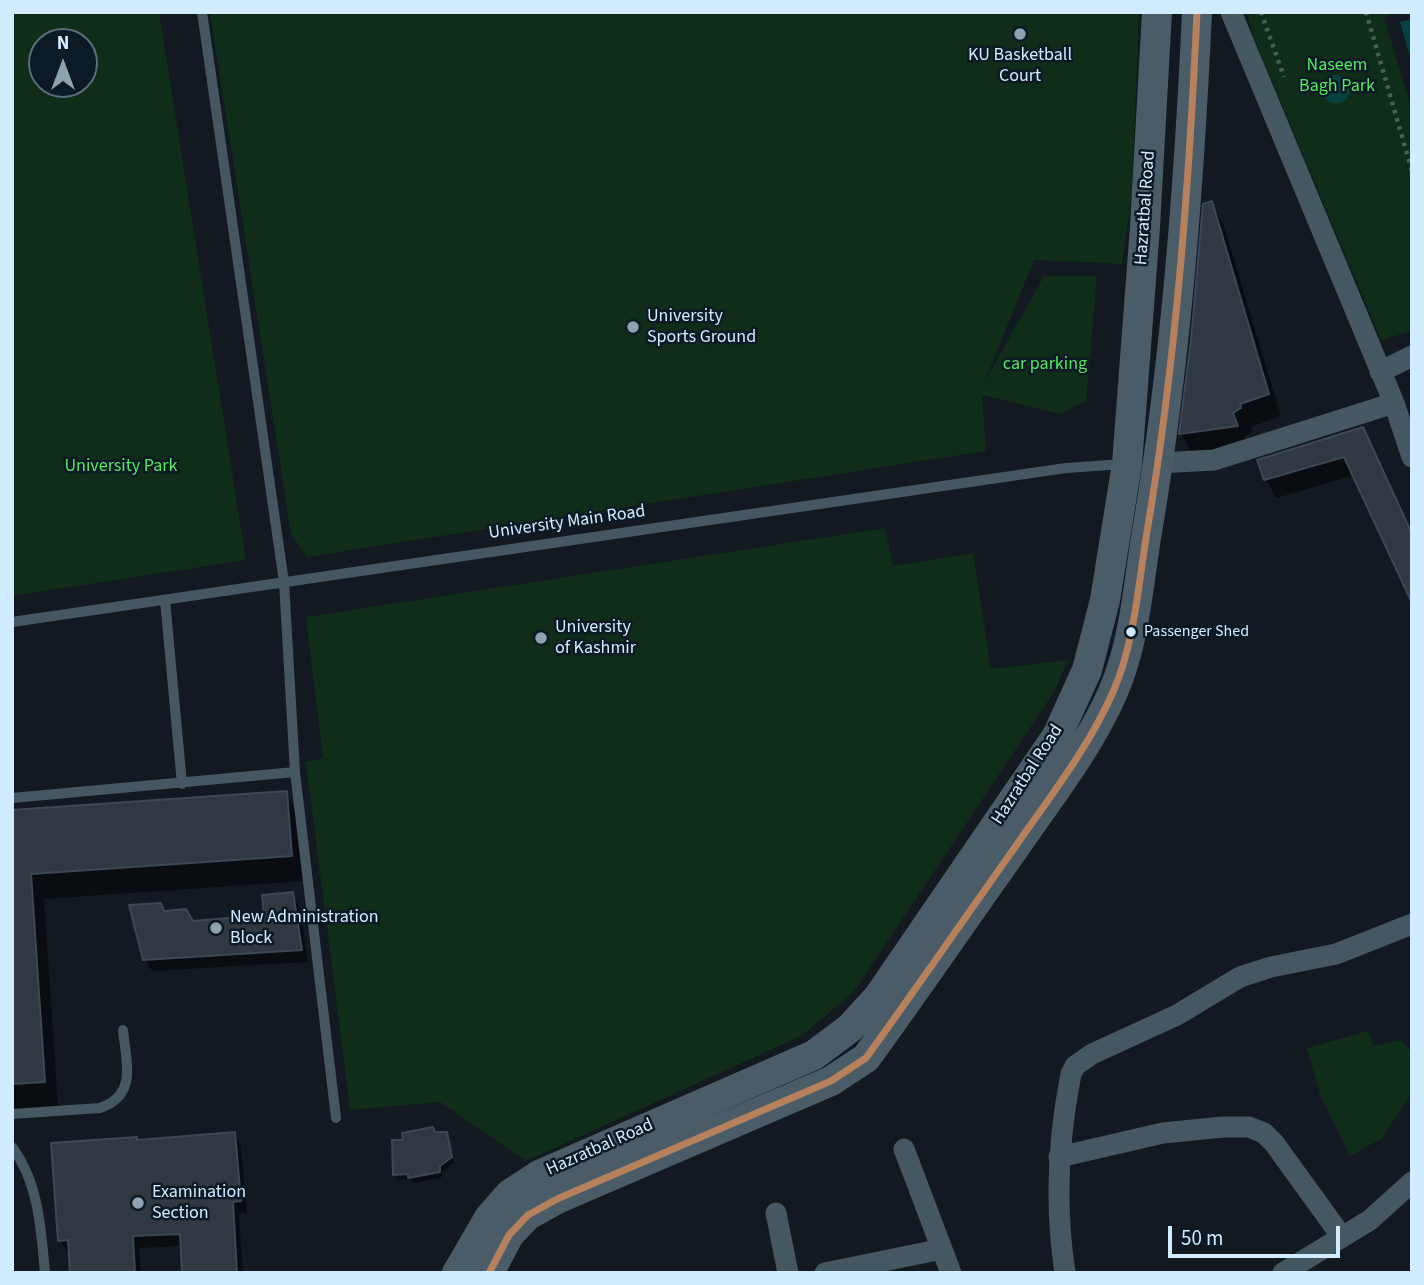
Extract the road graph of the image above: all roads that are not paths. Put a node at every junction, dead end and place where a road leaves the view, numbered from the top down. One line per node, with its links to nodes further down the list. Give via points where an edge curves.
1 (202, 12): 11 (lane)
2 (1157, 12): 10 (main road, Hazratbal Road)
3 (1196, 12): 9 (main road, Hazratbal Road, via 1187,187)
4 (1231, 12): 6 (street)
5 (1412, 356): 6 (street)
6 (1380, 372): 7 (street)
7 (1394, 403): 8 (street); 9 (street, via 1214,460)
8 (1412, 457)
9 (1159, 463): 10 (main road); 32 (main road, Hazratbal Road, via 1131,633 1112,694 1077,758 866,1058 831,1082 528,1215 509,1235)
10 (1127, 464): 11 (lane, University Main Road, via 1052,470); 31 (main road, Hazratbal Road, via 1093,647 1057,736 879,996 850,1028 814,1055 539,1175 510,1195 489,1218)
11 (284, 582): 12 (lane, University Main Road); 14 (lane)
12 (165, 600): 13 (lane, University Main Road); 15 (lane)
13 (12, 622)
14 (295, 772): 15 (lane); 20 (lane)
15 (182, 784): 16 (lane)
16 (12, 798)
17 (1412, 924): 23 (street, via 1336,954 1240,977 1177,1016 1083,1059 1071,1074)
18 (123, 1030): 19 (lane, via 126,1084 112,1104)
19 (12, 1114)
20 (336, 1118)
21 (12, 1147): 30 (lane, via 23,1161 32,1187)
22 (904, 1149): 29 (street)
23 (1059, 1157): 28 (street, via 1163,1133 1249,1127 1274,1143); 36 (street)
24 (1412, 1182): 27 (street)
25 (1412, 1202): 27 (street)
26 (776, 1213): 33 (street)
27 (1370, 1220): 28 (street)
28 (1342, 1237): 37 (street)
29 (942, 1249): 34 (street); 35 (street)
30 (45, 1273)
31 (457, 1273)
32 (489, 1273)
33 (788, 1273)
34 (825, 1273)
35 (951, 1273)
36 (1065, 1273)
37 (1283, 1273)

